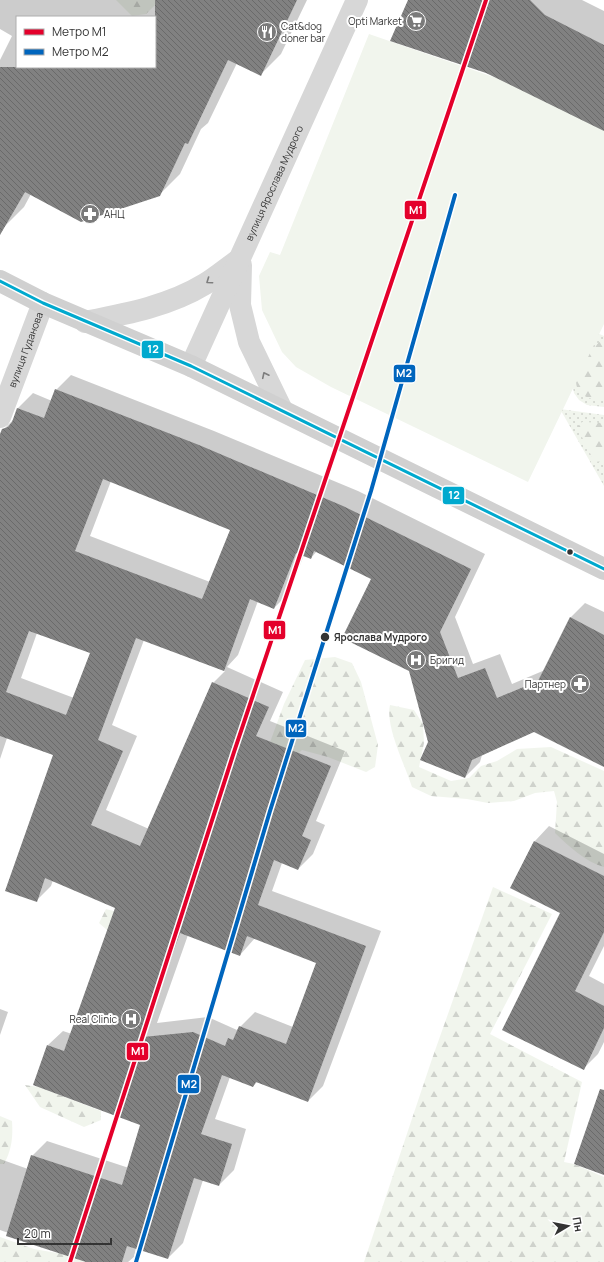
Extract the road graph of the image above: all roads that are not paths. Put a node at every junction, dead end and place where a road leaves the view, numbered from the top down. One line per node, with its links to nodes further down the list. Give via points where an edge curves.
1 (357, 0): 2 (street, вулиця Ярослава Мудрого)
2 (241, 258): 5 (street, one-way to 5, via 204,284 161,303 130,313); 6 (street, вулиця Ярослава Мудрого); 7 (street, one-way to 2, via 249,342 240,305)
3 (0, 281): 4 (main road)
4 (42, 303): 5 (main road); 8 (street, вулиця Гуданова)
5 (85, 322): 6 (main road)
6 (191, 366): 7 (main road)
7 (282, 410): 9 (main road)
8 (0, 417)
9 (604, 569)

